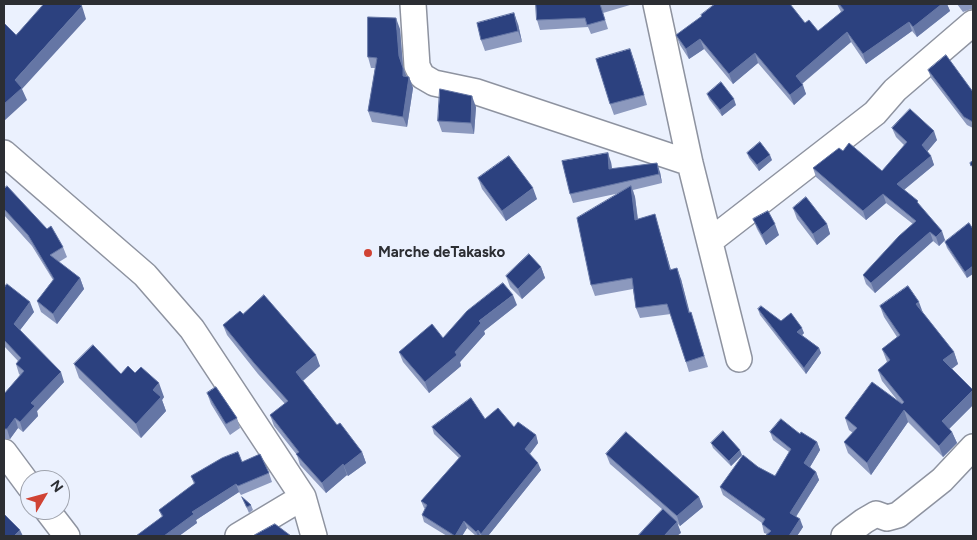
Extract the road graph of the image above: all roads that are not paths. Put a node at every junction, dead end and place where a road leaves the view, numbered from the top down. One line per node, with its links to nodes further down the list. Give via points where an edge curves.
1 (413, 4): 5 (street, via 417,66 422,76 434,83 477,92)
2 (656, 4): 5 (street)
3 (973, 23): 6 (street, via 895,90 875,113)
4 (4, 153): 11 (street, via 145,274 192,329)
5 (690, 163): 6 (street)
6 (710, 241): 7 (street)
7 (739, 358)
8 (973, 447): 16 (street, via 942,480 898,515 887,518 876,514)
9 (4, 452): 10 (street)
10 (20, 474)
11 (303, 496): 14 (street); 15 (street)
12 (55, 520): 13 (street)
13 (67, 536)
14 (238, 536)
15 (314, 536)
16 (844, 536)

